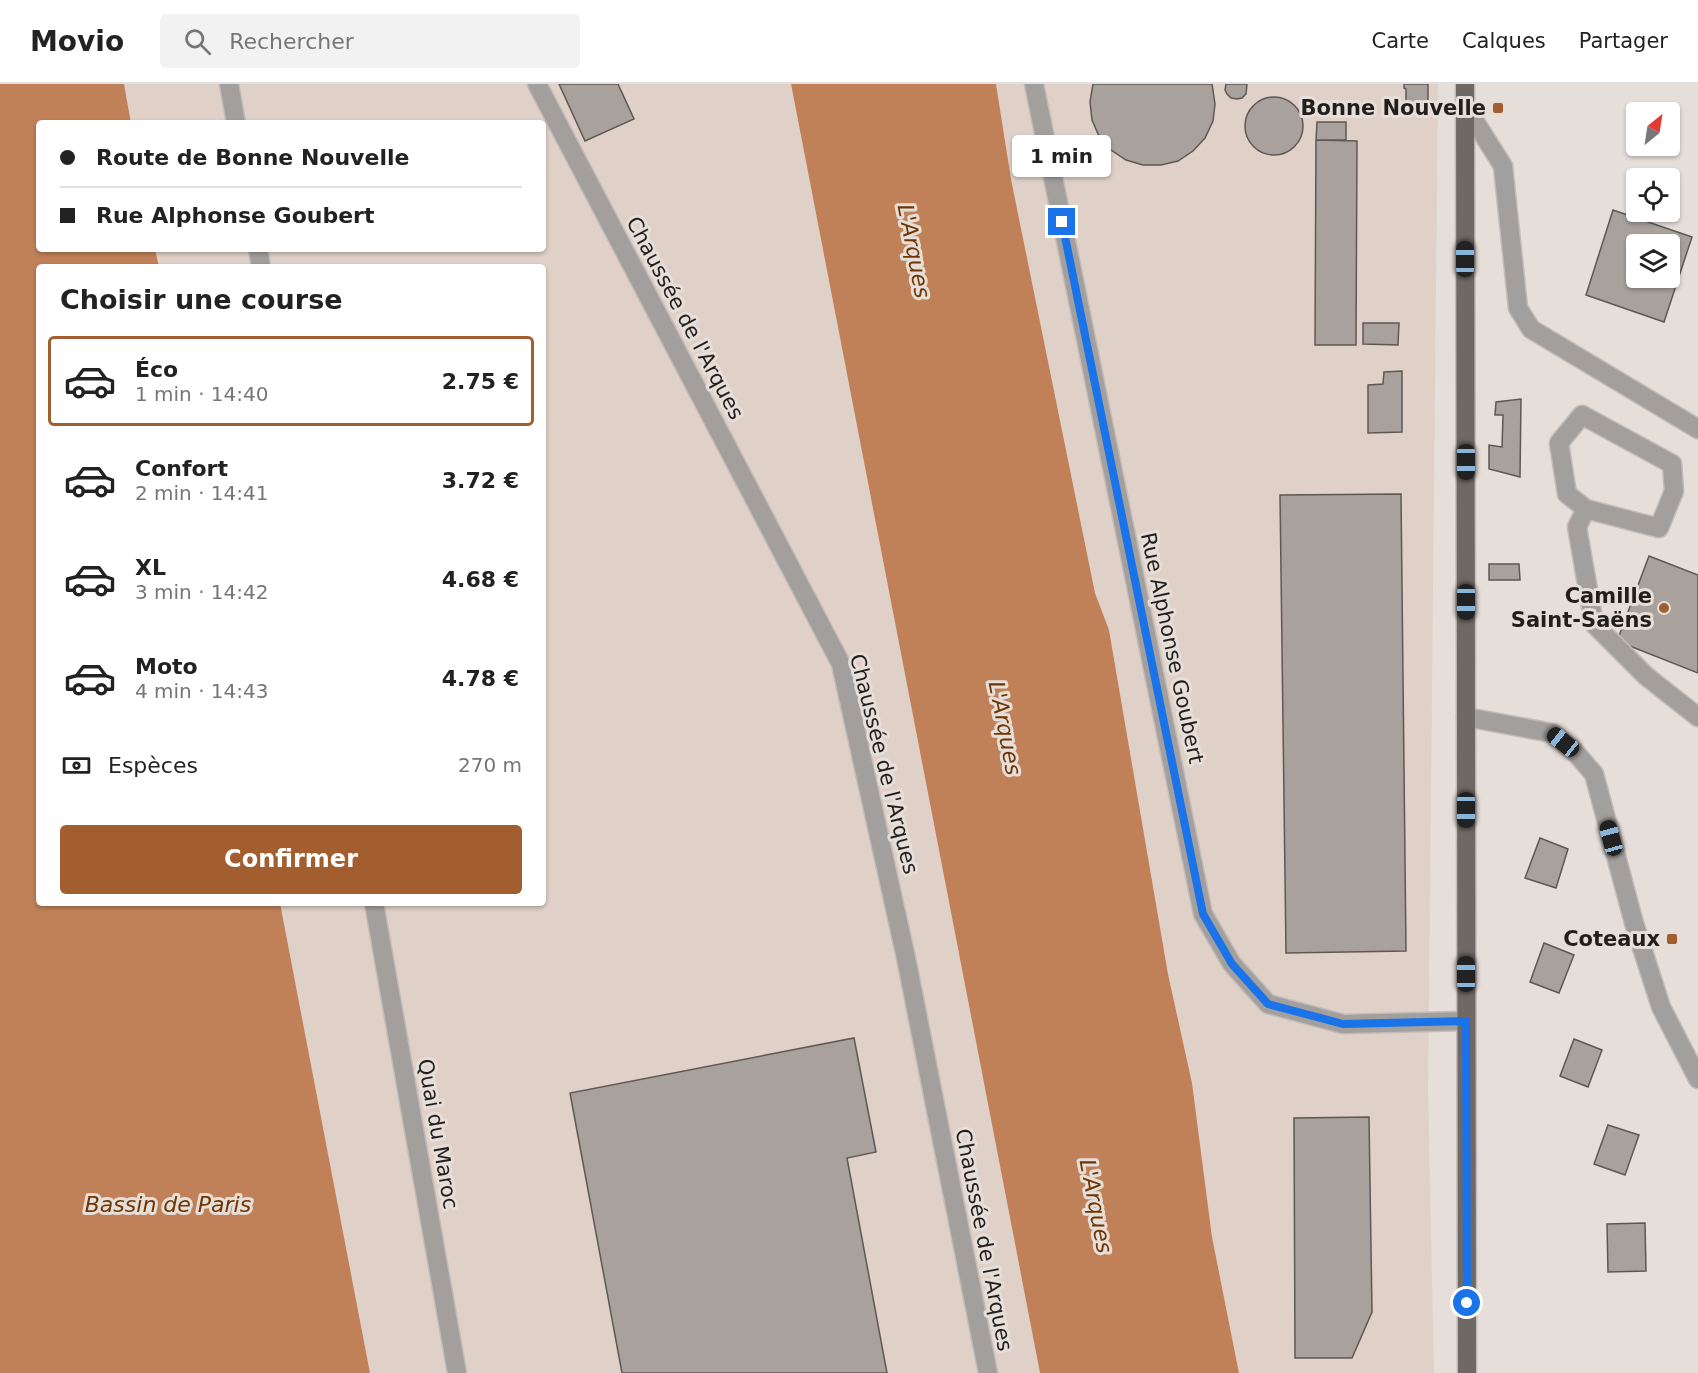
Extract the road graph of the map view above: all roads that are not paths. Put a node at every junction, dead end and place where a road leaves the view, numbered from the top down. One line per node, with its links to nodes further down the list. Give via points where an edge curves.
1 (229, 84): 6 (street)
2 (537, 84): 15 (street, Chaussée de l'Arques, via 841,664 906,958)
3 (1034, 84): 12 (street, Rue Alphonse Goubert, via 1203,914 1232,964 1268,1004 1343,1024)
4 (1465, 84): 5 (main road)
5 (1465, 106): 7 (street, via 1503,166 1518,308 1531,329); 9 (main road)
6 (235, 120)
7 (1698, 429)
8 (1586, 509): 8 (street, via 1659,528 1674,490 1672,464 1582,415 1558,444 1567,494); 10 (street, via 1577,528 1594,624 1646,676)
9 (1466, 717): 12 (main road); 13 (street, via 1552,734 1594,774 1661,1007)
10 (1698, 717)
11 (375, 906): 14 (street, Quai du Maroc)
12 (1466, 1021): 16 (main road)
13 (1697, 1075)
14 (457, 1373)
15 (988, 1373)
16 (1467, 1373)

